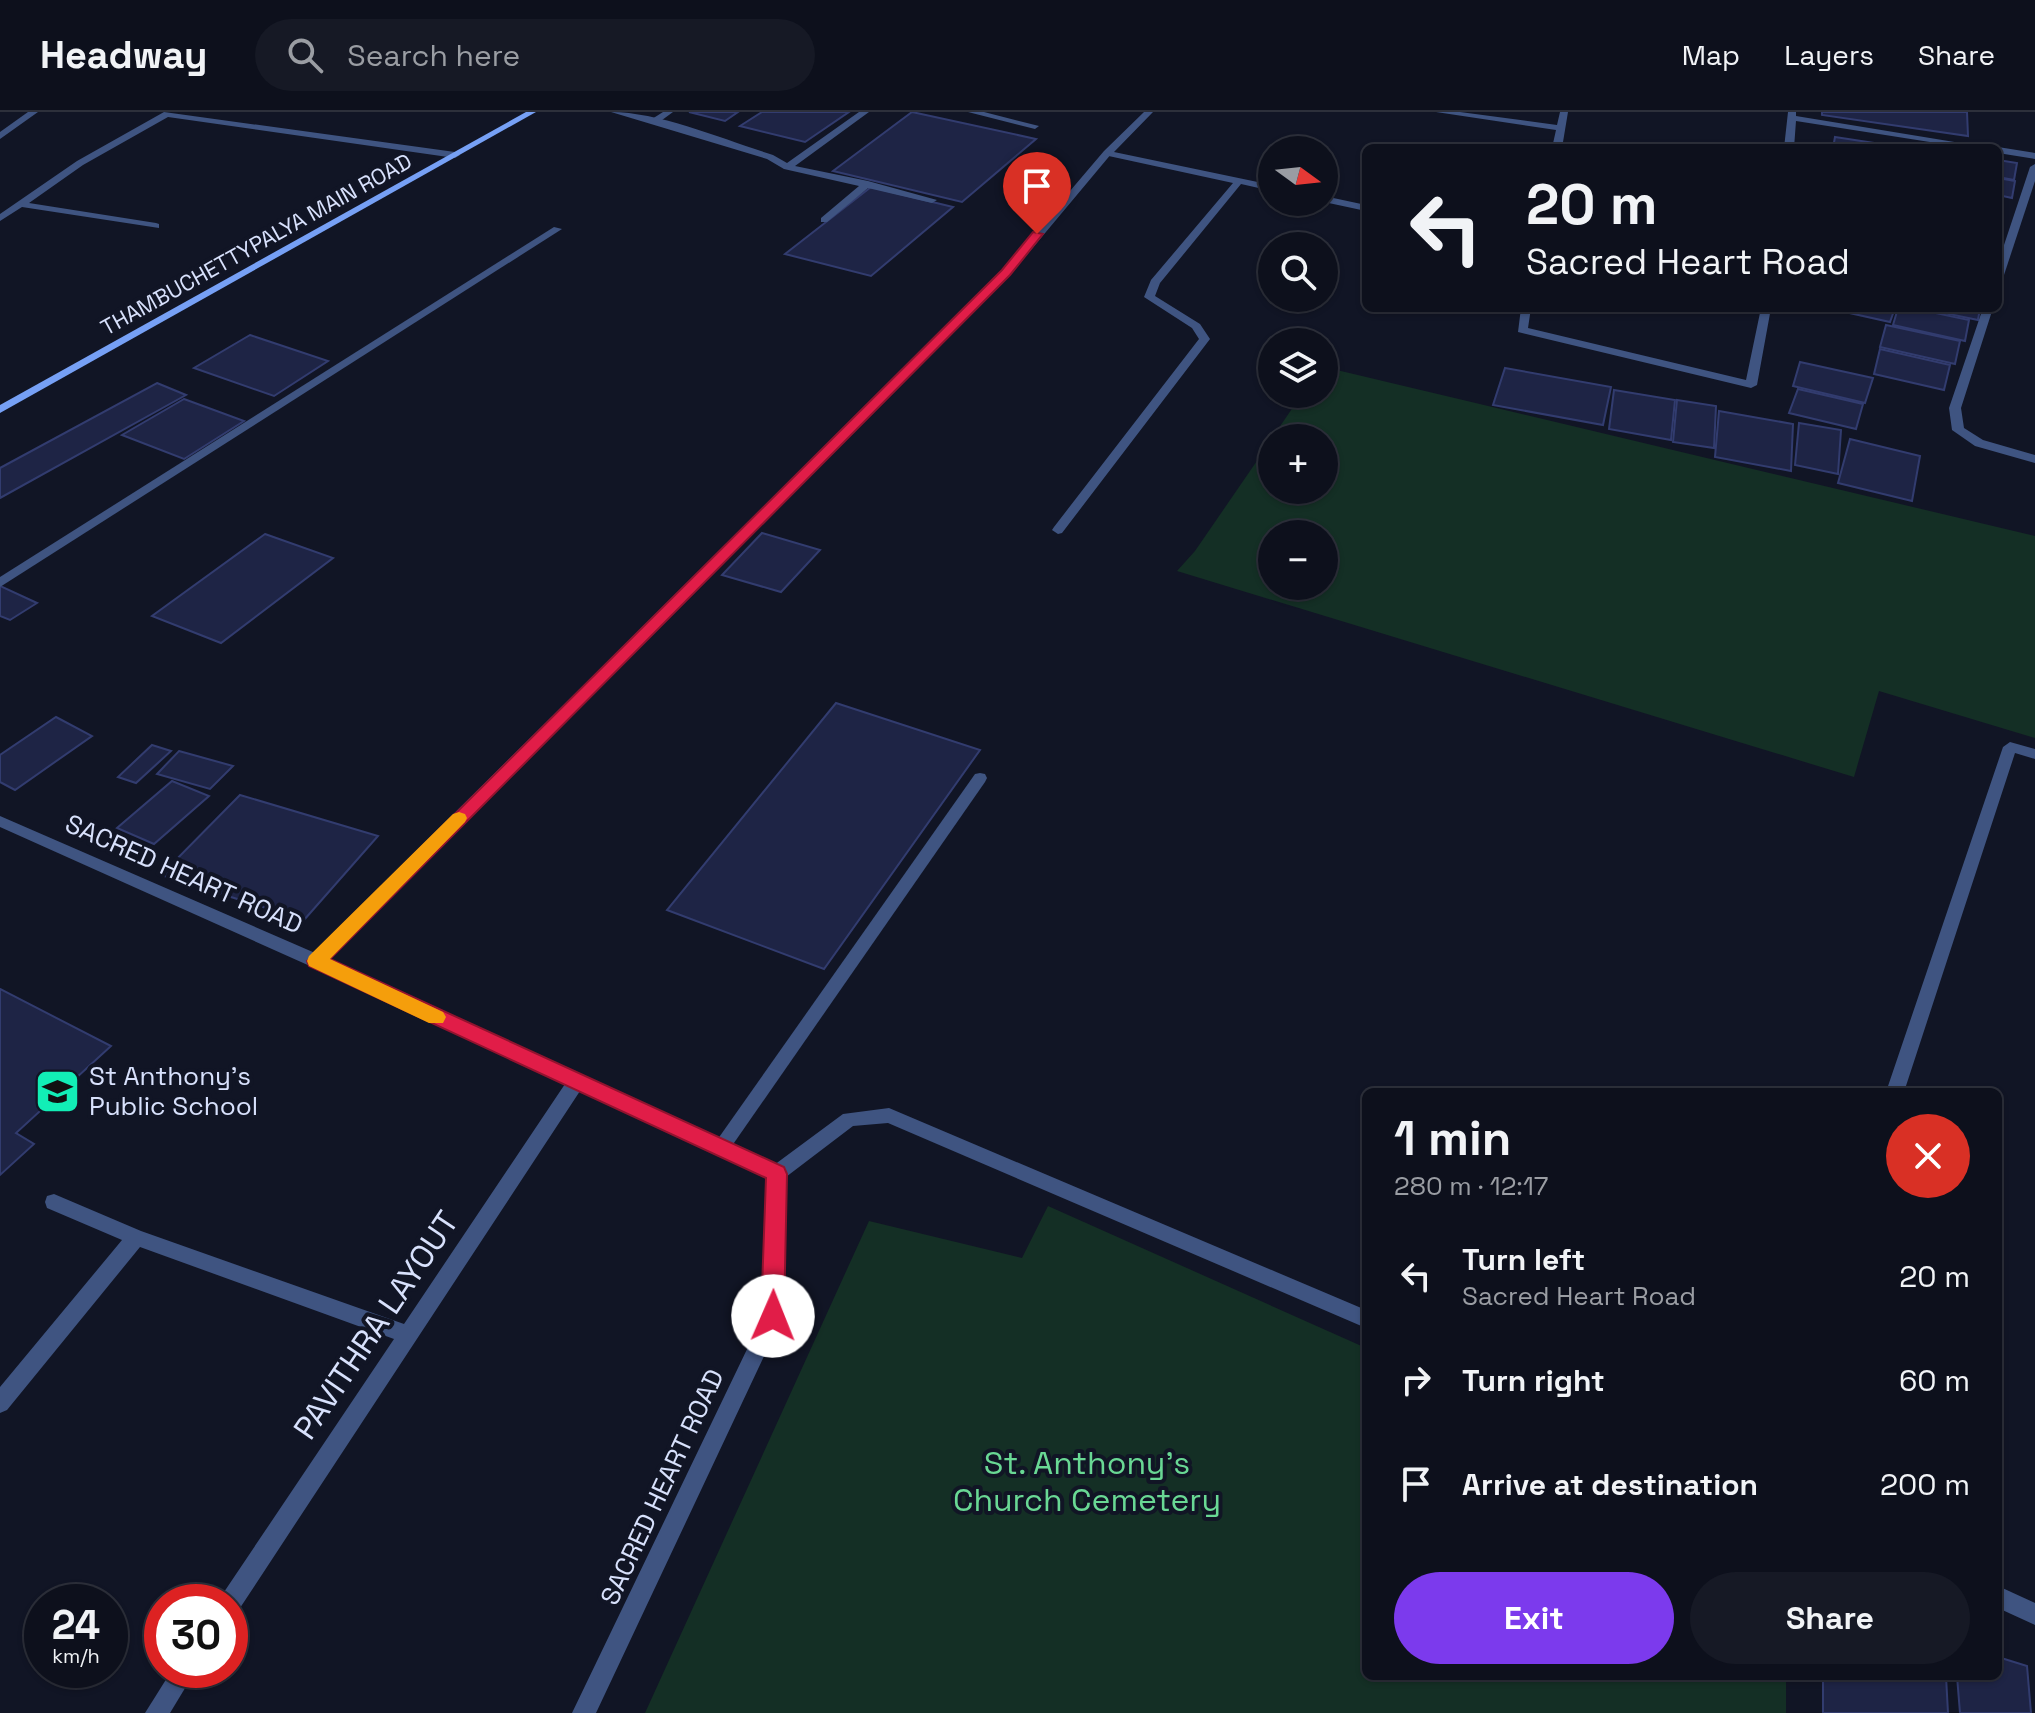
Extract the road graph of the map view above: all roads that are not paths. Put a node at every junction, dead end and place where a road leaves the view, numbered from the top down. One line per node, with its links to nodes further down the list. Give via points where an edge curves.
1 (34, 112): 15 (street)
2 (532, 112): 21 (main road, THAMBUCHETTYPALYA MAIN ROAD)
3 (615, 112): 12 (street)
4 (669, 112): 12 (street)
5 (865, 112): 23 (street)
6 (972, 112): 13 (street)
7 (1149, 112): 20 (street)
8 (1440, 112): 14 (street)
9 (1564, 112): 14 (street)
10 (169, 113): 21 (street); 30 (street)
11 (1792, 115): 17 (street); 18 (street)
12 (655, 121): 23 (street)
13 (1035, 126)
14 (1561, 128): 16 (street)
15 (0, 136)
16 (1558, 144)
17 (1789, 144)
18 (1962, 144)
19 (2002, 151): 22 (street)
20 (1107, 153): 25 (street); 47 (street, via 1006,273)
21 (455, 155): 40 (main road, THAMBUCHETTYPALYA MAIN ROAD)
22 (2035, 156)
23 (787, 167): 26 (street)
24 (2035, 167): 36 (street)
25 (1239, 181): 27 (street); 42 (street, via 1155,282 1149,297 1196,326 1205,339)
26 (868, 184): 28 (street); 33 (street)
27 (1258, 185)
28 (932, 200)
29 (1338, 202): 31 (street)
30 (20, 204): 32 (street); 34 (street)
31 (1362, 207)
32 (0, 218)
33 (824, 220)
34 (156, 226)
35 (557, 229): 43 (street)
36 (2002, 266)
37 (1525, 312): 38 (street, via 1522,330 1751,385)
38 (1765, 312)
39 (1987, 312): 41 (street, via 1955,408 1958,430 1979,443)
40 (0, 410)
41 (2035, 459)
42 (1058, 530)
43 (0, 583)
44 (2035, 754): 49 (street, via 2010,747)
45 (980, 778): 50 (street)
46 (0, 821): 47 (street, SACRED HEART ROAD)
47 (316, 961): 48 (street, SACRED HEART ROAD)
48 (576, 1082): 50 (street, SACRED HEART ROAD); 55 (street, PAVITHRA LAYOUT)
49 (1896, 1088)
50 (721, 1148): 51 (street, SACRED HEART ROAD)
51 (776, 1174): 54 (street, via 849,1119 889,1115); 62 (street, SACRED HEART ROAD, via 773,1316)
52 (54, 1202): 53 (street)
53 (136, 1237): 55 (street); 56 (street)
54 (1362, 1317)
55 (408, 1335): 57 (street, PAVITHRA LAYOUT)
56 (0, 1403)
57 (243, 1584)
58 (2002, 1599): 59 (street)
59 (2035, 1614)
60 (173, 1688): 61 (street)
61 (157, 1713)
62 (584, 1713)

